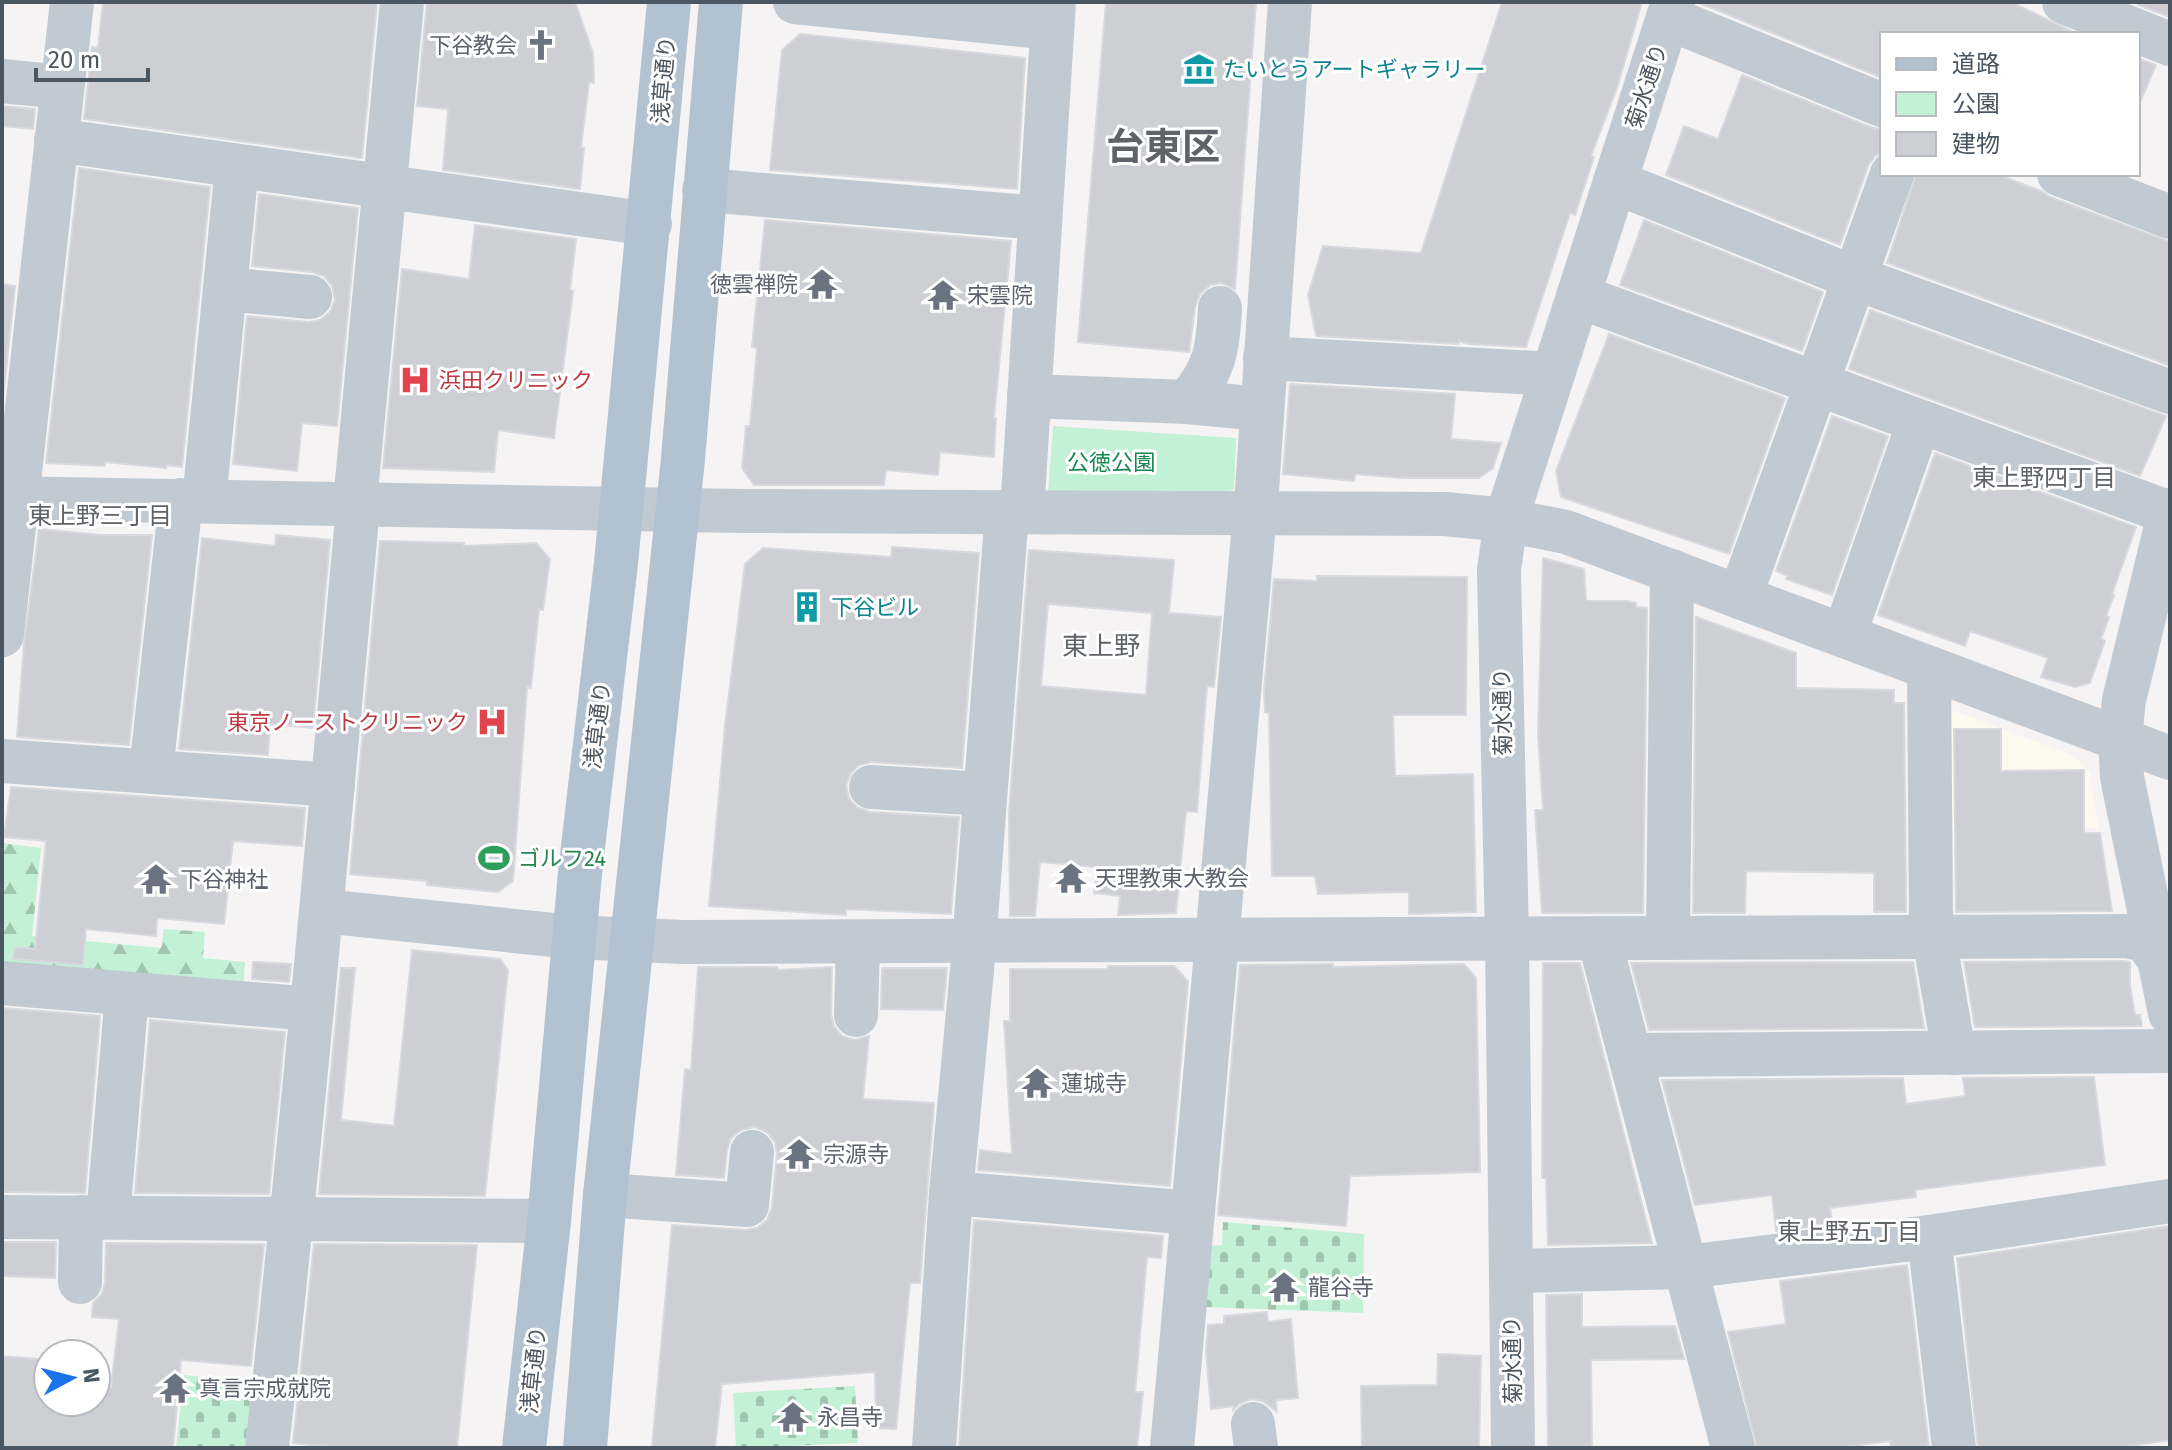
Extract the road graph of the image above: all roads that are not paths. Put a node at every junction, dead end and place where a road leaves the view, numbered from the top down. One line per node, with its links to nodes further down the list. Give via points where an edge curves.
1 (72, 2): 14 (street)
2 (402, 2): 21 (street)
3 (669, 2): 25 (main road, 浅草通り)
4 (721, 2): 22 (main road)
5 (795, 2): 9 (street)
6 (1290, 2): 32 (street)
7 (2064, 2): 11 (street)
8 (1671, 10): 15 (street); 20 (street, 菊水通り)
9 (1053, 15): 24 (street)
10 (2140, 32): 12 (street)
11 (2140, 32)
12 (2170, 44)
13 (2, 81): 14 (street)
14 (62, 87): 16 (street)
15 (1880, 104)
16 (56, 140): 17 (street); 26 (street)
17 (237, 166): 21 (street); 28 (street)
18 (1891, 176): 27 (street)
19 (2064, 176): 23 (street)
20 (1615, 182): 27 (street); 29 (street, 菊水通り)
21 (384, 187): 25 (street); 42 (street)
22 (704, 190): 24 (street); 44 (main road)
23 (2170, 217)
24 (1040, 218): 36 (street)
25 (650, 224): 43 (main road, 浅草通り)
26 (21, 268): 40 (street)
27 (1855, 278): 34 (street); 35 (street)
28 (225, 289): 30 (street); 41 (street)
29 (1578, 296): 33 (street, 菊水通り); 34 (street)
30 (310, 297)
31 (1220, 308): 37 (street, via 1214,363)
32 (1265, 358): 33 (street); 38 (street)
33 (1553, 374): 48 (street, 菊水通り)
34 (1816, 385): 39 (street); 50 (street)
35 (2170, 392)
36 (1029, 396): 37 (street); 45 (street)
37 (1187, 402): 38 (street)
38 (1262, 409): 47 (street)
39 (1919, 422): 46 (street); 52 (street)
40 (9, 498): 41 (street); 51 (street)
41 (193, 500): 42 (street); 57 (street)
42 (357, 502): 43 (street); 58 (street)
43 (621, 509): 44 (street); 62 (main road, 浅草通り)
44 (678, 510): 45 (street); 67 (main road)
45 (1014, 512): 47 (street); 60 (street)
46 (2170, 512): 54 (street, via 2124,700)
47 (1254, 513): 48 (street, via 1445,514); 68 (street)
48 (1506, 520): 49 (street, via 1566,532); 66 (street, 菊水通り, via 1499,570)
49 (1672, 571): 50 (street); 65 (street)
50 (1740, 597): 52 (street)
51 (2, 635)
52 (1844, 636): 53 (street)
53 (1929, 668): 54 (street); 63 (street)
54 (2120, 738): 55 (street); 71 (street, via 2122,777)
55 (2170, 758)
56 (2, 761): 57 (street)
57 (151, 771): 58 (street)
58 (333, 785): 61 (street)
59 (871, 787): 60 (street)
60 (985, 794): 69 (street)
61 (322, 911): 62 (street); 74 (street)
62 (573, 937): 67 (street); 88 (main road, 浅草通り)
63 (1934, 937): 65 (street); 71 (street, via 2135,937 2145,940); 78 (street)
64 (1599, 938): 65 (street); 66 (street); 79 (street)
65 (1668, 938)
66 (1507, 939): 68 (street); 91 (street, 菊水通り)
67 (631, 940): 70 (street); 83 (main road)
68 (1216, 940): 69 (street); 81 (street)
69 (973, 941): 70 (street); 82 (street)
70 (858, 942): 76 (street)
71 (2159, 959): 75 (street)
72 (2, 983): 73 (street)
73 (127, 994): 74 (street); 86 (street)
74 (312, 1009): 87 (street)
75 (2170, 1013)
76 (856, 1015)
77 (2170, 1051): 78 (street)
78 (1954, 1053): 79 (street)
79 (1630, 1055): 90 (street)
80 (752, 1152): 83 (street, via 747,1205)
81 (1202, 1189): 82 (street); 97 (street)
82 (951, 1193): 96 (street)
83 (605, 1195): 95 (main road)
84 (2170, 1201): 89 (street)
85 (2, 1217): 86 (street)
86 (94, 1217): 87 (street); 92 (street)
87 (293, 1218): 88 (street); 93 (street)
88 (549, 1221): 94 (main road, 浅草通り)
89 (1929, 1237): 90 (street); 100 (street)
90 (1686, 1267): 91 (street); 99 (street)
91 (1511, 1271): 98 (street, 菊水通り)
92 (80, 1282)
93 (267, 1448)
94 (524, 1448)
95 (585, 1448)
96 (934, 1448)
97 (1172, 1448)
98 (1513, 1448)
99 (1733, 1448)
100 (1954, 1448)

